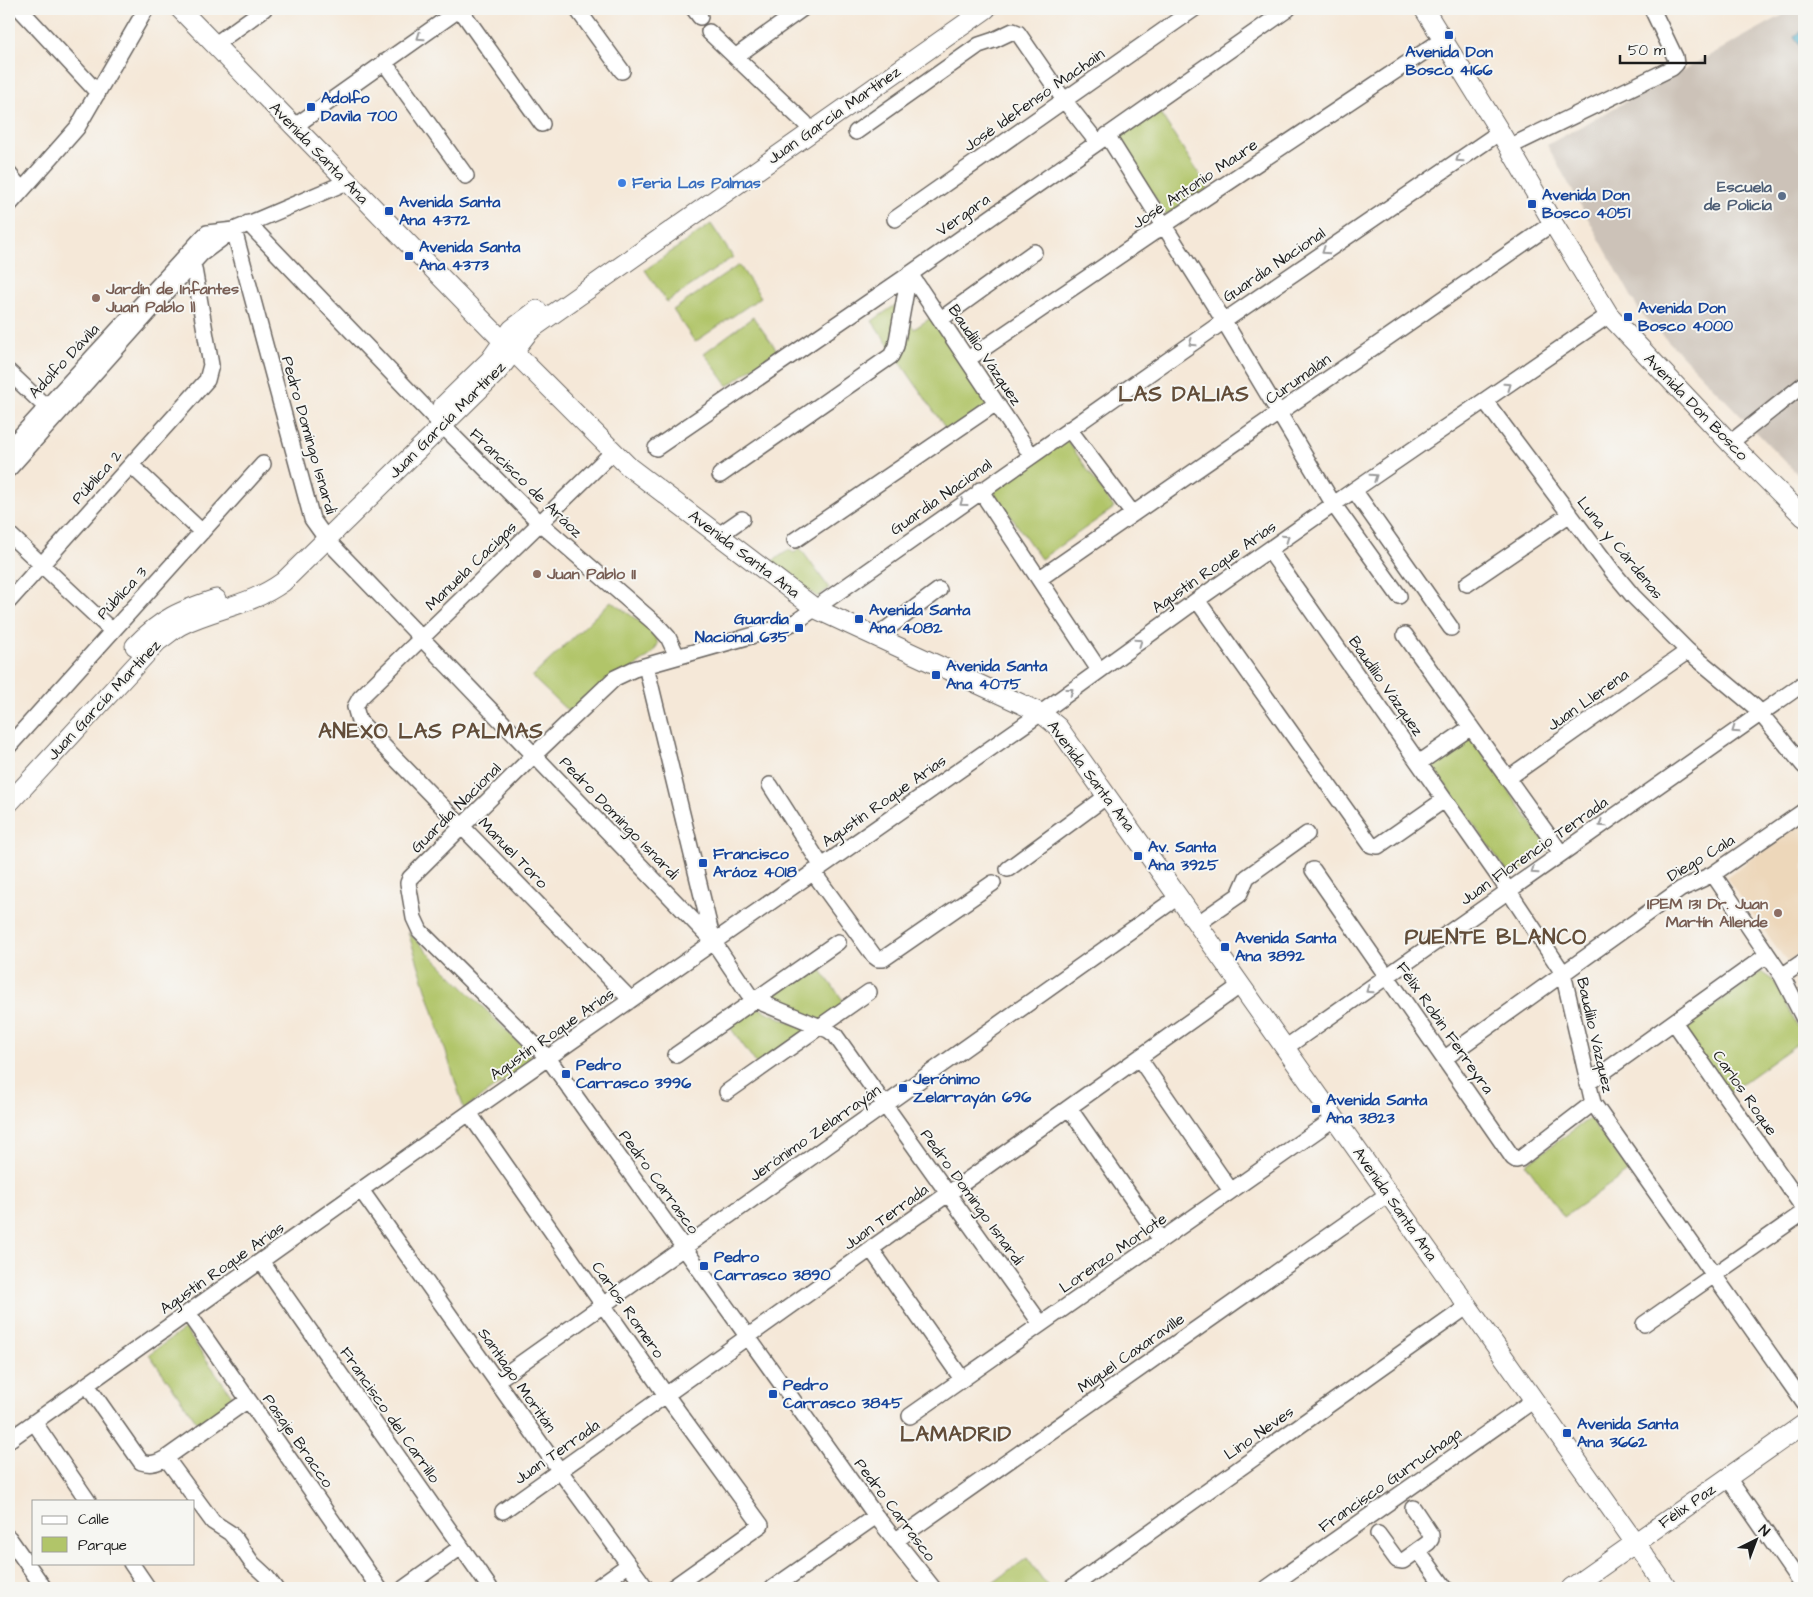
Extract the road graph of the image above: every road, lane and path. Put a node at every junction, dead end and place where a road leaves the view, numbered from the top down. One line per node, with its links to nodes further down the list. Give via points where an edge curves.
1 (20, 9): 20 (street)
2 (146, 9): 20 (street)
3 (180, 9): 16 (main road, Avenida Santa Ana)
4 (264, 9): 16 (street)
5 (460, 9): 18 (street, one-way to 18); 23 (street)
6 (577, 9): 19 (street)
7 (802, 9): 17 (street)
8 (968, 9): 22 (main road, Juan García Martínez)
9 (986, 9): 44 (main road, Juan García Martínez)
10 (1194, 9): 21 (street, José Idefenso Machain)
11 (1288, 9): 26 (street, Vergara)
12 (1424, 9): 15 (main road, Avenida Don Bosco)
13 (1652, 9): 27 (street, Guardia Nacional, via 1675,57 1676,64 1672,68)
14 (710, 32): 17 (street)
15 (1442, 40): 27 (main road, Avenida Don Bosco); 36 (street, José Antonio Maure)
16 (214, 45): 24 (main road, Avenida Santa Ana)
17 (735, 57): 22 (street)
18 (384, 62): 24 (street); 29 (street)
19 (622, 71)
20 (98, 93): 31 (street, via 71,136)
21 (1064, 100): 25 (street, via 1018,33 1013,31 979,45); 26 (street); 33 (street, José Idefenso Machain)
22 (804, 123): 44 (main road, Juan García Martínez, via 512,329)
23 (542, 124)
24 (295, 126): 30 (main road, Avenida Santa Ana)
25 (856, 132)
26 (1102, 139): 36 (street); 40 (street, Vergara)
27 (1504, 140): 35 (main road, Avenida Don Bosco); 43 (street, Guardia Nacional, one-way to 43)
28 (9, 174): 31 (street)
29 (466, 176)
30 (347, 182): 34 (street, Adolfo Dávila); 44 (main road, Avenida Santa Ana)
31 (22, 190): 32 (street)
32 (9, 205)
33 (895, 219)
34 (248, 223): 37 (street, Adolfo Dávila); 52 (street, Francisco de Aráoz)
35 (1553, 223): 41 (main road, Avenida Don Bosco); 51 (street, Curumalán)
36 (1163, 226): 43 (street); 45 (street, José Antonio Maure)
37 (234, 230): 39 (street); 50 (street, Adolfo Dávila, via 207,233); 73 (street, Pedro Domingo Isnardi, via 312,519)
38 (1034, 252): 42 (street)
39 (193, 263): 60 (street, Pública 2, via 211,365 210,376); 61 (street)
40 (905, 278): 42 (street, Baudilio Vázquez); 56 (street, Vergara); 62 (street, via 906,291 896,346 891,356)
41 (1609, 315): 48 (street, Agustín Roque Arias, one-way to 41); 54 (main road, Avenida Don Bosco)
42 (940, 318): 45 (street, Baudilio Vázquez)
43 (1224, 321): 51 (street); 53 (street, Guardia Nacional, one-way to 53)
44 (508, 346): 52 (main road, Juan García Martínez, via 490,360); 57 (main road, Avenida Santa Ana)
45 (968, 359): 49 (street, Baudilio Vázquez)
46 (9, 372): 50 (street)
47 (1804, 384): 54 (street)
48 (1485, 401): 64 (street, Agustín Roque Arias, one-way to 48); 67 (street, Luna y Cárdenas)
49 (996, 403): 58 (street, Baudilio Vázquez); 75 (street)
50 (46, 407): 55 (street, Adolfo Dávila)
51 (1279, 414): 65 (street); 66 (street, Curumalán)
52 (437, 420): 70 (street, Francisco de Aráoz); 73 (main road, Juan García Martínez)
53 (1069, 429): 58 (street, Guardia Nacional); 66 (street)
54 (1730, 443): 68 (main road, Avenida Don Bosco)
55 (9, 448)
56 (656, 448)
57 (613, 452): 70 (street, Manuela Cacigas); 74 (main road, Avenida Santa Ana)
58 (1031, 455): 63 (street, Guardia Nacional)
59 (263, 464): 71 (street, Pública 3)
60 (131, 465): 71 (street); 77 (street, Pública 2)
61 (9, 469)
62 (720, 475)
63 (980, 490): 78 (street); 84 (street, Guardia Nacional, one-way to 84)
64 (1354, 490): 65 (street, Agustín Roque Arias); 85 (street)
65 (1334, 505): 76 (street, Agustín Roque Arias, one-way to 65); 81 (street)
66 (1133, 514): 78 (street, Curumalán)
67 (1570, 514): 79 (street); 90 (street, Luna y Cárdenas, via 1633,596)
68 (1804, 517)
69 (742, 518): 74 (street)
70 (540, 523): 89 (street, Manuela Cacigas); 91 (street, Francisco de Aráoz, via 658,626 668,637)
71 (202, 532): 86 (street, Pública 3)
72 (9, 534): 77 (street)
73 (323, 535): 89 (street, Pedro Domingo Isnardi); 105 (main road, Juan García Martínez, via 261,583 184,610 160,622); 108 (main road, Juan García Martínez, via 283,582 270,592 182,624 158,641)
74 (719, 535): 84 (main road, Avenida Santa Ana)
75 (795, 540)
76 (1269, 550): 82 (street, Agustín Roque Arias); 101 (street, Baudilio Vázquez)
77 (42, 565): 83 (street, Pública 2); 86 (street)
78 (1039, 579): 93 (street)
79 (1468, 584)
80 (939, 590): 88 (street)
81 (1399, 596)
82 (1197, 600): 93 (street, Agustín Roque Arias, one-way to 82); 107 (street, via 1366,840 1378,846)
83 (9, 601)
84 (816, 609): 88 (main road, Avenida Santa Ana); 91 (street, Guardia Nacional, via 786,626)
85 (1450, 628)
86 (111, 630): 99 (street, Pública 3)
87 (1404, 635): 98 (street)
88 (877, 636): 97 (main road, Avenida Santa Ana)
89 (422, 638): 95 (street, Manuela Cacigas); 100 (street, Pedro Domingo Isnardi)
90 (1688, 651): 96 (street, Luna y Cárdenas); 103 (street, Juan Llerena)
91 (677, 656): 92 (street, Guardia Nacional)
92 (646, 666): 100 (street, Guardia Nacional, via 615,678); 122 (street)
93 (1099, 670): 97 (street, Agustín Roque Arias, one-way to 93)
94 (1804, 683): 96 (street, Juan Florencio Terrada)
95 (355, 706): 110 (street, Manuel Toro, via 359,722)
96 (1760, 712): 102 (street, Luna y Cárdenas); 112 (street, Juan Florencio Terrada, one-way to 112)
97 (1041, 713): 106 (main road, Avenida Santa Ana, via 1058,727); 113 (street, Agustín Roque Arias)
98 (1471, 727): 101 (street); 103 (street)
99 (9, 746)
100 (534, 755): 110 (street, Guardia Nacional); 122 (street, Pedro Domingo Isnardi)
101 (1419, 763): 107 (street, Baudilio Vázquez)
102 (1804, 766)
103 (1508, 778): 112 (street)
104 (770, 785): 113 (street)
105 (9, 786)
106 (1107, 796): 114 (street); 120 (main road, Avenida Santa Ana)
107 (1444, 800): 119 (street, Baudilio Vázquez)
108 (9, 803)
109 (1804, 811): 116 (street, Diego Cala)
110 (462, 826): 117 (street, Guardia Nacional); 131 (street, Manuel Toro)
111 (1307, 834): 121 (street, via 1247,877 1239,895)
112 (1561, 853): 119 (street, Juan Florencio Terrada, one-way to 119)
113 (817, 868): 118 (street, via 874,956 880,960); 122 (street, Agustín Roque Arias)
114 (1008, 869)
115 (1313, 870): 128 (street, Félix Robin Ferreyra)
116 (1713, 874): 124 (street); 126 (street, Diego Cala, via 1687,885)
117 (410, 878): 138 (street, Pedro Carrasco, via 414,918 420,931)
118 (993, 883)
119 (1508, 890): 126 (street, Baudilio Vázquez); 128 (street, Juan Florencio Terrada)
120 (1178, 897): 121 (main road, Avenida Santa Ana); 144 (street, Jerónimo Zelarrayán)
121 (1197, 924): 129 (main road, Avenida Santa Ana)
122 (713, 941): 131 (street, Agustín Roque Arias); 132 (street, Pedro Domingo Isnardi)
123 (838, 942): 132 (street)
124 (1767, 955): 127 (street); 134 (street)
125 (1804, 960): 127 (street)
126 (1563, 973): 140 (street, Diego Cala); 141 (street, Baudilio Vázquez)
127 (1782, 976): 133 (street)
128 (1388, 977): 136 (street, Juan Florencio Terrada, one-way to 136); 140 (street, Félix Robin Ferreyra)
129 (1241, 985): 136 (main road, Avenida Santa Ana); 139 (street, Juan Terrada)
130 (869, 992): 135 (street)
131 (631, 1000): 138 (street, Agustín Roque Arias)
132 (755, 1000): 135 (street, Pedro Domingo Isnardi); 137 (street)
133 (1804, 1019)
134 (1674, 1022): 141 (street); 152 (street, Carlos Roque)
135 (819, 1027): 142 (street); 144 (street, Pedro Domingo Isnardi, via 834,1035)
136 (1285, 1048): 147 (main road, Avenida Santa Ana)
137 (676, 1056)
138 (548, 1058): 146 (street, Agustín Roque Arias); 154 (street, Pedro Carrasco)
139 (1139, 1058): 145 (street, Juan Terrada); 149 (street)
140 (1445, 1058): 143 (street, Félix Robin Ferreyra, via 1516,1160)
141 (1587, 1084): 143 (street, Baudilio Vázquez)
142 (727, 1092)
143 (1593, 1103): 157 (street, Baudilio Vázquez)
144 (884, 1106): 150 (street, Pedro Domingo Isnardi); 154 (street, Jerónimo Zelarrayán)
145 (1069, 1108): 150 (street, Juan Terrada); 153 (street)
146 (469, 1114): 148 (street, Agustín Roque Arias); 158 (street, Carlos Romero)
147 (1335, 1118): 149 (street, Lorenzo Morlote); 151 (main road, Avenida Santa Ana)
148 (361, 1190): 156 (street, Agustín Roque Arias); 165 (street, Santiago Moritán)
149 (1231, 1191): 153 (street, Lorenzo Morlote)
150 (948, 1194): 155 (street, Juan Terrada); 161 (street, Pedro Domingo Isnardi)
151 (1388, 1194): 159 (main road, Avenida Santa Ana); 184 (street, Miguel Caxaraville)
152 (1804, 1210): 157 (street)
153 (1160, 1240): 161 (street, Lorenzo Morlote)
154 (684, 1247): 158 (street, Jerónimo Zelarrayán); 163 (street, Pedro Carrasco)
155 (871, 1249): 163 (street, Juan Terrada); 164 (street)
156 (261, 1261): 160 (street, Agustín Roque Arias); 186 (street, Francisco del Carrillo)
157 (1714, 1276): 162 (street); 170 (street, Baudilio Vázquez)
158 (603, 1305): 165 (street, Jerónimo Zelarrayán); 167 (street, Carlos Romero)
159 (1468, 1306): 169 (main road, Avenida Santa Ana); 201 (street, Lino Neves)
160 (188, 1313): 166 (street, Agustín Roque Arias); 168 (street, Pasaje Bracco)
161 (1042, 1324): 164 (street, Lorenzo Morlote)
162 (1644, 1324)
163 (748, 1337): 167 (street, Juan Terrada); 181 (street, Pedro Carrasco)
164 (962, 1379): 171 (street, Lorenzo Morlote)
165 (496, 1380): 176 (street, Santiago Moritán)
166 (87, 1385): 172 (street, Agustín Roque Arias); 175 (street, via 141,1462 157,1463)
167 (666, 1395): 176 (street, Juan Terrada); 198 (street, Carlos Romero, via 761,1525)
168 (248, 1400): 175 (street); 193 (street, Pasaje Bracco)
169 (1534, 1400): 185 (main road, Avenida Santa Ana); 202 (street, Francisco Gurruchaga)
170 (1804, 1403)
171 (910, 1416)
172 (34, 1422): 174 (street, Agustín Roque Arias); 178 (street)
173 (1804, 1424): 177 (main road, Félix Paz)
174 (9, 1440)
175 (166, 1458): 192 (street, via 213,1522 230,1533 252,1564)
176 (560, 1472): 180 (street, Juan Terrada); 189 (street, Santiago Moritán)
177 (1728, 1478): 185 (main road, Félix Paz); 206 (street)
178 (87, 1500)
179 (1413, 1508): 187 (street, via 1432,1539)
180 (503, 1511)
181 (876, 1516): 184 (street, Pedro Carrasco); 199 (street)
182 (1378, 1534): 187 (street, via 1398,1560 1403,1561)
183 (9, 1538): 190 (street)
184 (895, 1541): 200 (street, Pedro Carrasco)
185 (1635, 1543): 204 (main road, Félix Paz); 205 (main road, Avenida Santa Ana)
186 (461, 1547): 194 (street); 195 (street, Francisco del Carrillo)
187 (1418, 1550): 203 (street)
188 (132, 1564): 191 (street)
189 (628, 1565): 196 (street); 197 (street, Santiago Moritán)
190 (44, 1588)
191 (148, 1588)
192 (275, 1588)
193 (379, 1588)
194 (404, 1588)
195 (490, 1588)
196 (596, 1588)
197 (646, 1588)
198 (672, 1588)
199 (773, 1588)
200 (933, 1588)
201 (1071, 1588)
202 (1267, 1588)
203 (1445, 1588)
204 (1571, 1588)
205 (1667, 1588)
206 (1804, 1588)

